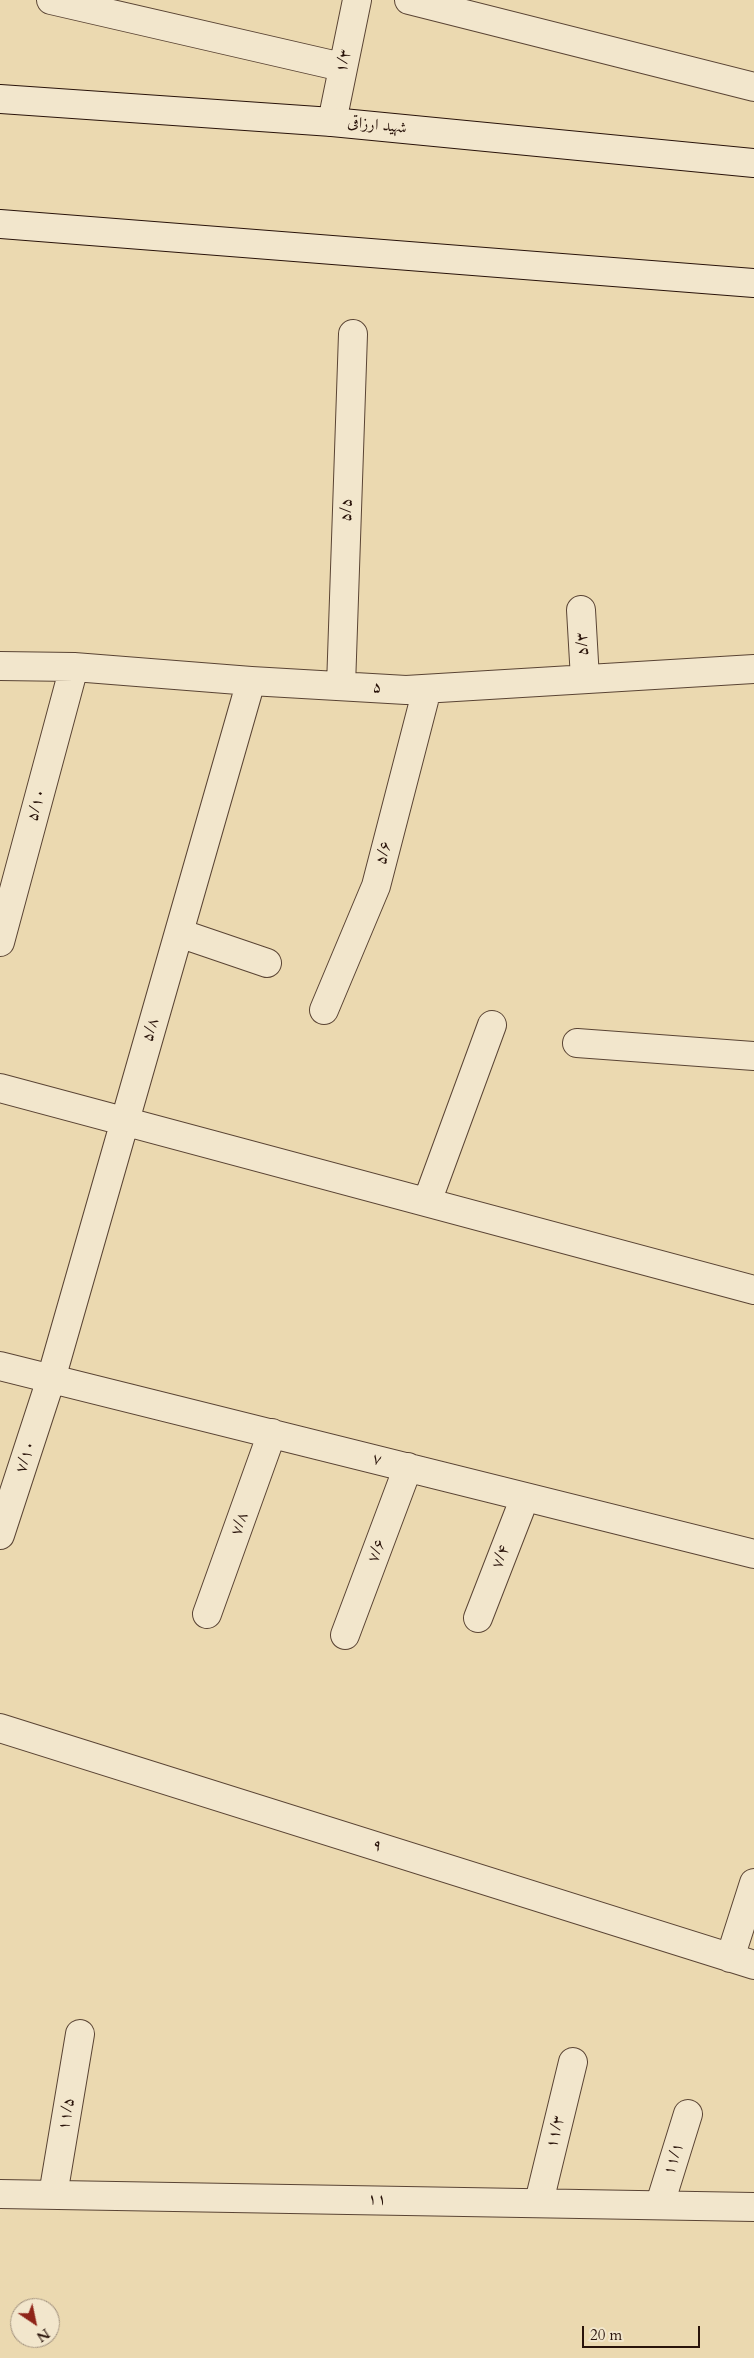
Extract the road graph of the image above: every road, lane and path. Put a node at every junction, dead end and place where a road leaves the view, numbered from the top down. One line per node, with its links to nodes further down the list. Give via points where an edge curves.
1 (51, 0): 4 (street)
2 (357, 0): 4 (street, ۱/۳)
3 (409, 0): 5 (street)
4 (342, 67): 7 (street, ۱/۳)
5 (754, 87)
6 (0, 99): 7 (street, شهید ارزاقی)
7 (332, 122): 8 (street, شهید ارزاقی)
8 (754, 163)
9 (0, 224): 10 (street)
10 (754, 283)
11 (353, 334): 18 (street, ۵/۵)
12 (581, 610): 16 (street, ۵/۳)
13 (0, 666): 14 (street, ۵)
14 (74, 667): 17 (street, ۵); 21 (street, ۵/۱۰)
15 (754, 669): 16 (street, ۵)
16 (585, 679): 19 (street, ۵)
17 (251, 681): 18 (street, ۵); 20 (street, ۵/۸)
18 (341, 686): 19 (street, ۵)
19 (427, 688): 23 (street, ۵/۶, via 376,886)
20 (179, 933): 22 (street); 28 (street, ۵/۸)
21 (0, 942)
22 (267, 963)
23 (324, 1010)
24 (492, 1025): 29 (street)
25 (577, 1043): 26 (street)
26 (754, 1056)
27 (0, 1088): 28 (street)
28 (125, 1120): 29 (street); 32 (street, ۵/۸)
29 (428, 1202): 30 (street)
30 (754, 1290)
31 (0, 1366): 32 (street, ۷)
32 (51, 1378): 33 (street, ۷); 36 (street, ۷/۱۰)
33 (272, 1434): 34 (street, ۷); 38 (street, ۷/۸)
34 (408, 1467): 35 (street, ۷); 40 (street, ۷/۶)
35 (525, 1497): 37 (street, ۷); 39 (street, ۷/۴)
36 (0, 1535)
37 (754, 1554)
38 (207, 1614)
39 (478, 1618)
40 (345, 1635)
41 (0, 1728): 43 (street, ۹)
42 (754, 1883): 43 (street)
43 (742, 1962)
44 (80, 2034): 48 (street, ۱۱/۵)
45 (574, 2062): 49 (street, ۱۱/۳)
46 (688, 2114): 50 (street, ۱۱/۱)
47 (0, 2194): 48 (street, ۱۱)
48 (53, 2195): 49 (street, ۱۱)
49 (539, 2202): 50 (street, ۱۱)
50 (660, 2204): 51 (street, ۱۱)
51 (754, 2207)

